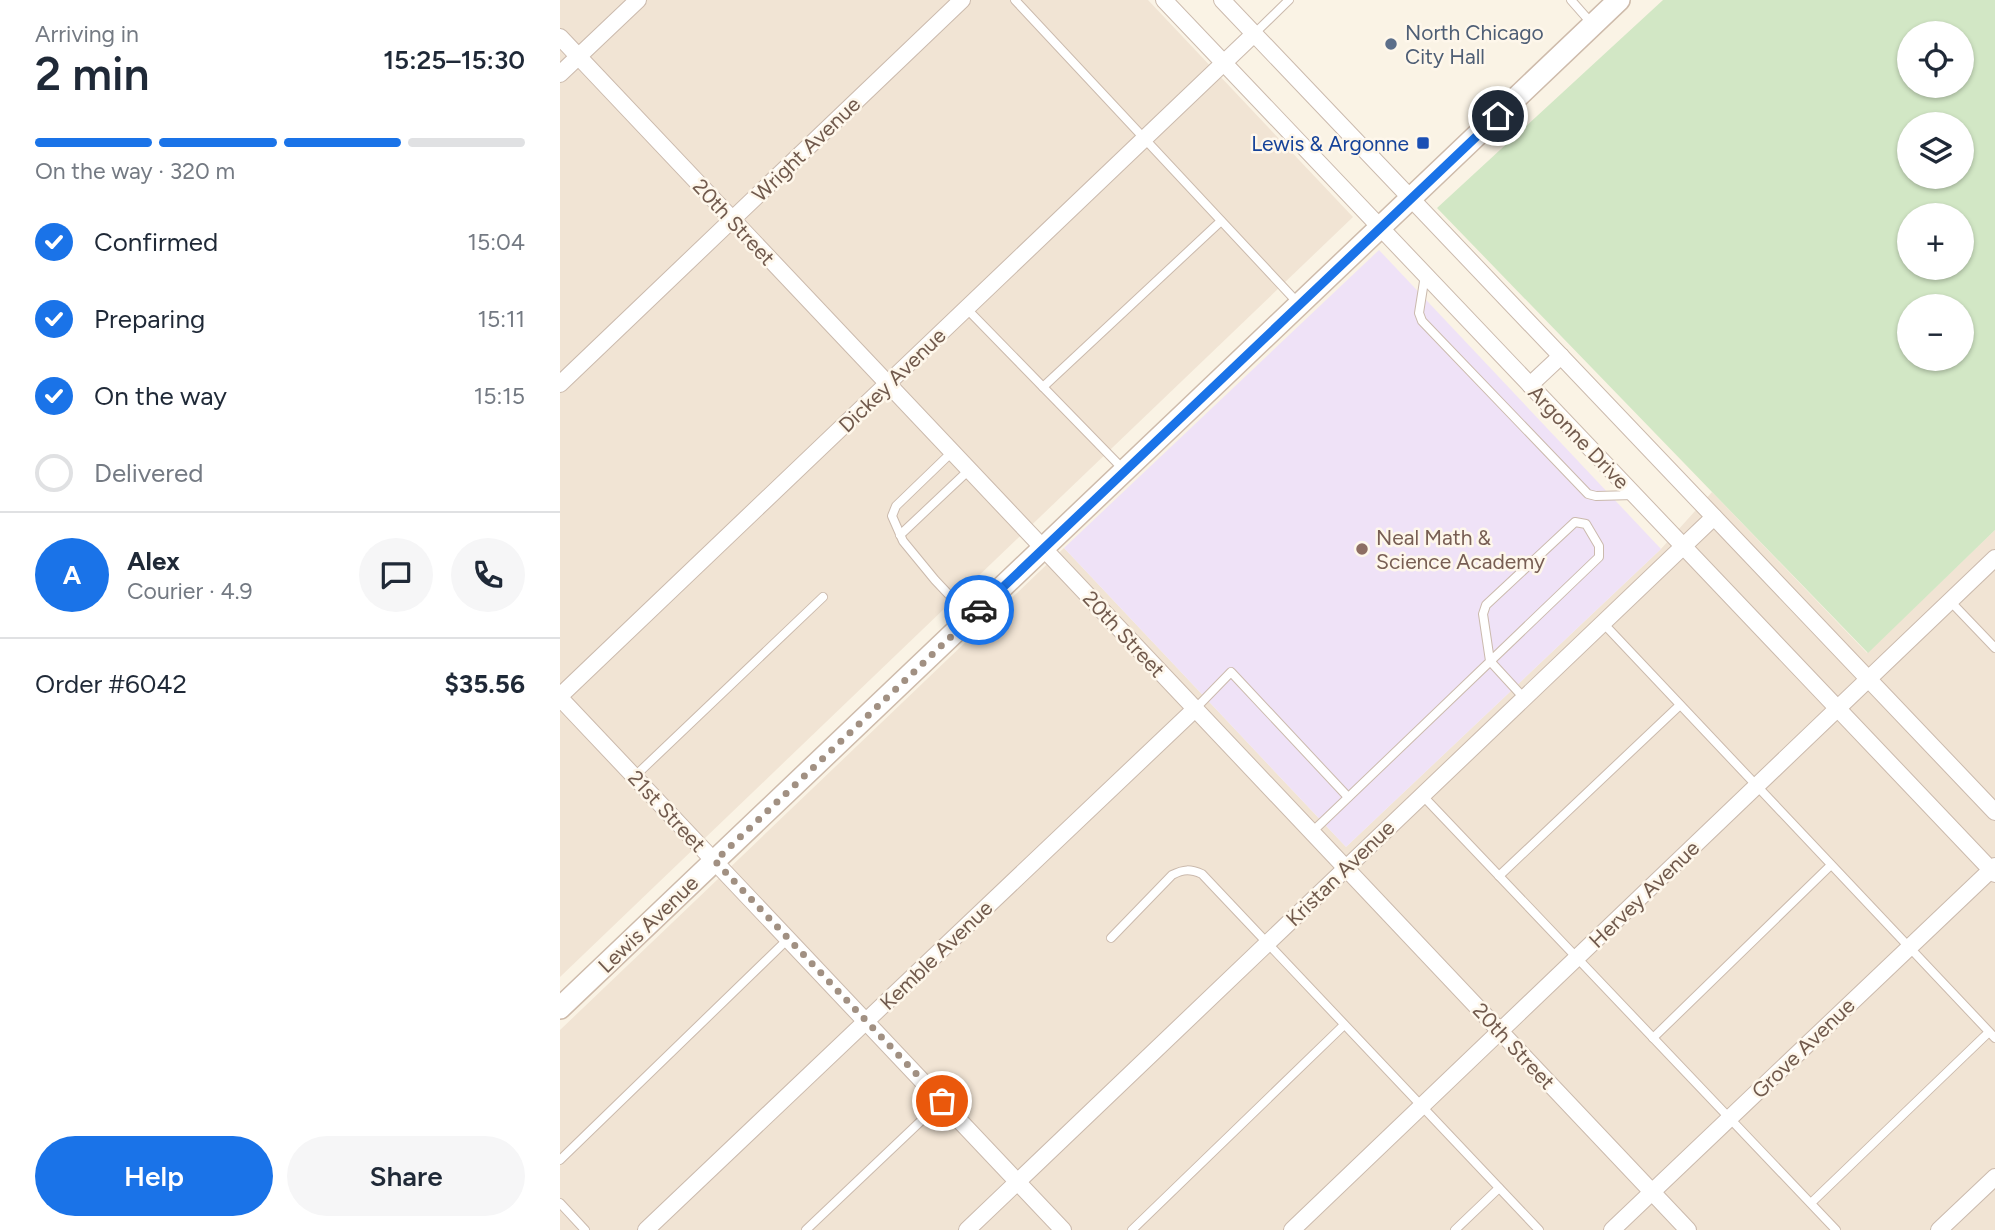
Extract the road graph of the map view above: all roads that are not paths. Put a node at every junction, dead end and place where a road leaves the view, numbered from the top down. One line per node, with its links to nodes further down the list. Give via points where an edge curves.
1 (638, 0): 12 (street)
2 (962, 0): 17 (street, Wright Avenue)
3 (1015, 0): 15 (lane)
4 (1164, 0): 13 (street, Argonne Drive)
5 (1222, 0): 10 (street, Argonne Drive)
6 (1289, 0): 10 (lane)
7 (1571, 0): 9 (lane)
8 (1619, 0): 9 (main road, Lewis Avenue)
9 (1593, 25): 16 (main road, Lewis Avenue)
10 (1254, 34): 13 (street, Dickey Avenue); 16 (street, Argonne Drive)
11 (560, 37): 12 (street, 20th Street)
12 (579, 57): 14 (street); 17 (street, 20th Street)
13 (1223, 63): 15 (street, Dickey Avenue); 19 (street, Argonne Drive)
14 (560, 74)
15 (1144, 139): 18 (lane); 22 (street, Dickey Avenue)
16 (1411, 199): 19 (main road, Lewis Avenue); 23 (street, Argonne Drive)
17 (732, 220): 24 (street, Wright Avenue); 25 (street, 20th Street)
18 (1221, 221): 21 (lane); 27 (lane)
19 (1381, 228): 20 (street, Argonne Drive); 21 (main road, Lewis Avenue)
20 (1425, 275): 26 (street, Argonne Drive); 31 (lane, via 1419,313 1422,321 1588,494)
21 (1300, 305): 30 (main road, Lewis Avenue)
22 (966, 308): 25 (street, Dickey Avenue); 27 (lane)
23 (1561, 356): 26 (street); 32 (street, Argonne Drive)
24 (560, 384)
25 (888, 384): 28 (street, 20th Street); 44 (street, Dickey Avenue)
26 (1530, 385): 31 (street, Argonne Drive)
27 (1043, 387): 30 (lane)
28 (952, 452): 29 (street, 20th Street); 33 (lane, via 896,506 892,516)
29 (969, 470): 33 (lane); 35 (street, 20th Street)
30 (1126, 471): 35 (main road, Lewis Avenue)
31 (1634, 495): 34 (street, Argonne Drive)
32 (1714, 517): 34 (street, Kristan Avenue); 43 (street, Argonne Drive)
33 (900, 535): 39 (lane)
34 (1683, 546): 40 (street, Kristan Avenue); 47 (street, Argonne Drive)
35 (1044, 549): 39 (main road, Lewis Avenue); 48 (street, 20th Street)
36 (1995, 558): 38 (street, Hervey Avenue)
37 (823, 597): 49 (lane)
38 (1950, 601): 41 (lane); 43 (street, Hervey Avenue)
39 (971, 618): 55 (main road, Lewis Avenue)
40 (1603, 623): 45 (street, Kristan Avenue); 46 (lane)
41 (1995, 648)
42 (1490, 661): 42 (lane, via 1599,557 1600,546 1586,524 1575,522 1486,605 1483,614); 45 (lane); 52 (lane)
43 (1868, 679): 47 (street, Hervey Avenue); 53 (street, Argonne Drive)
44 (560, 697): 49 (street, 21st Street)
45 (1524, 698): 51 (street, Kristan Avenue)
46 (1680, 705): 50 (lane); 59 (lane)
47 (1838, 708): 50 (street, Hervey Avenue); 58 (street, Argonne Drive)
48 (1195, 709): 52 (lane, via 1231,672); 54 (street, 20th Street); 66 (street, Kemble Avenue)
49 (634, 776): 55 (street, 21st Street)
50 (1756, 786): 56 (lane); 64 (street, Hervey Avenue)
51 (1422, 795): 57 (street, Kristan Avenue); 59 (lane)
52 (1348, 797): 54 (lane)
53 (1995, 812)
54 (1311, 832): 57 (street, 20th Street)
55 (715, 861): 61 (street, 21st Street); 65 (main road, Lewis Avenue)
56 (1831, 865): 63 (lane); 70 (lane)
57 (1346, 868): 62 (street, Kristan Avenue); 68 (street, 20th Street)
58 (1994, 870): 63 (street, Grove Avenue)
59 (1499, 876): 64 (lane)
60 (1111, 938): 62 (lane, via 1161,884 1191,869 1208,880)
61 (788, 939): 66 (street, 21st Street); 74 (lane)
62 (1267, 943): 67 (lane); 76 (street, Kristan Avenue)
63 (1909, 947): 69 (lane); 73 (street, Grove Avenue)
64 (1577, 958): 68 (street, Hervey Avenue); 70 (lane)
65 (560, 1008)
66 (866, 1021): 71 (street, 21st Street); 82 (street, Kemble Avenue)
67 (1344, 1025): 72 (lane); 86 (lane)
68 (1500, 1031): 72 (street, Hervey Avenue); 78 (street, 20th Street)
69 (1992, 1035): 80 (lane)
70 (1653, 1038): 73 (lane)
71 (942, 1101): 76 (street, 21st Street); 83 (lane)
72 (1422, 1106): 77 (lane); 87 (street, Hervey Avenue)
73 (1730, 1118): 78 (street, Grove Avenue); 80 (lane)
74 (560, 1160)
75 (1995, 1177): 93 (street)
76 (1018, 1182): 84 (street, Kristan Avenue); 85 (street, 21st Street)
77 (1499, 1188): 88 (lane); 89 (lane)
78 (1652, 1192): 90 (street, Grove Avenue); 91 (street, 20th Street)
79 (560, 1203): 81 (lane)
80 (1811, 1203): 92 (lane)
81 (585, 1230)
82 (646, 1230)
83 (806, 1230)
84 (967, 1230)
85 (1063, 1230)
86 (1132, 1230)
87 (1292, 1230)
88 (1455, 1230)
89 (1539, 1230)
90 (1612, 1230)
91 (1688, 1230)
92 (1836, 1230)
93 (1939, 1230)

